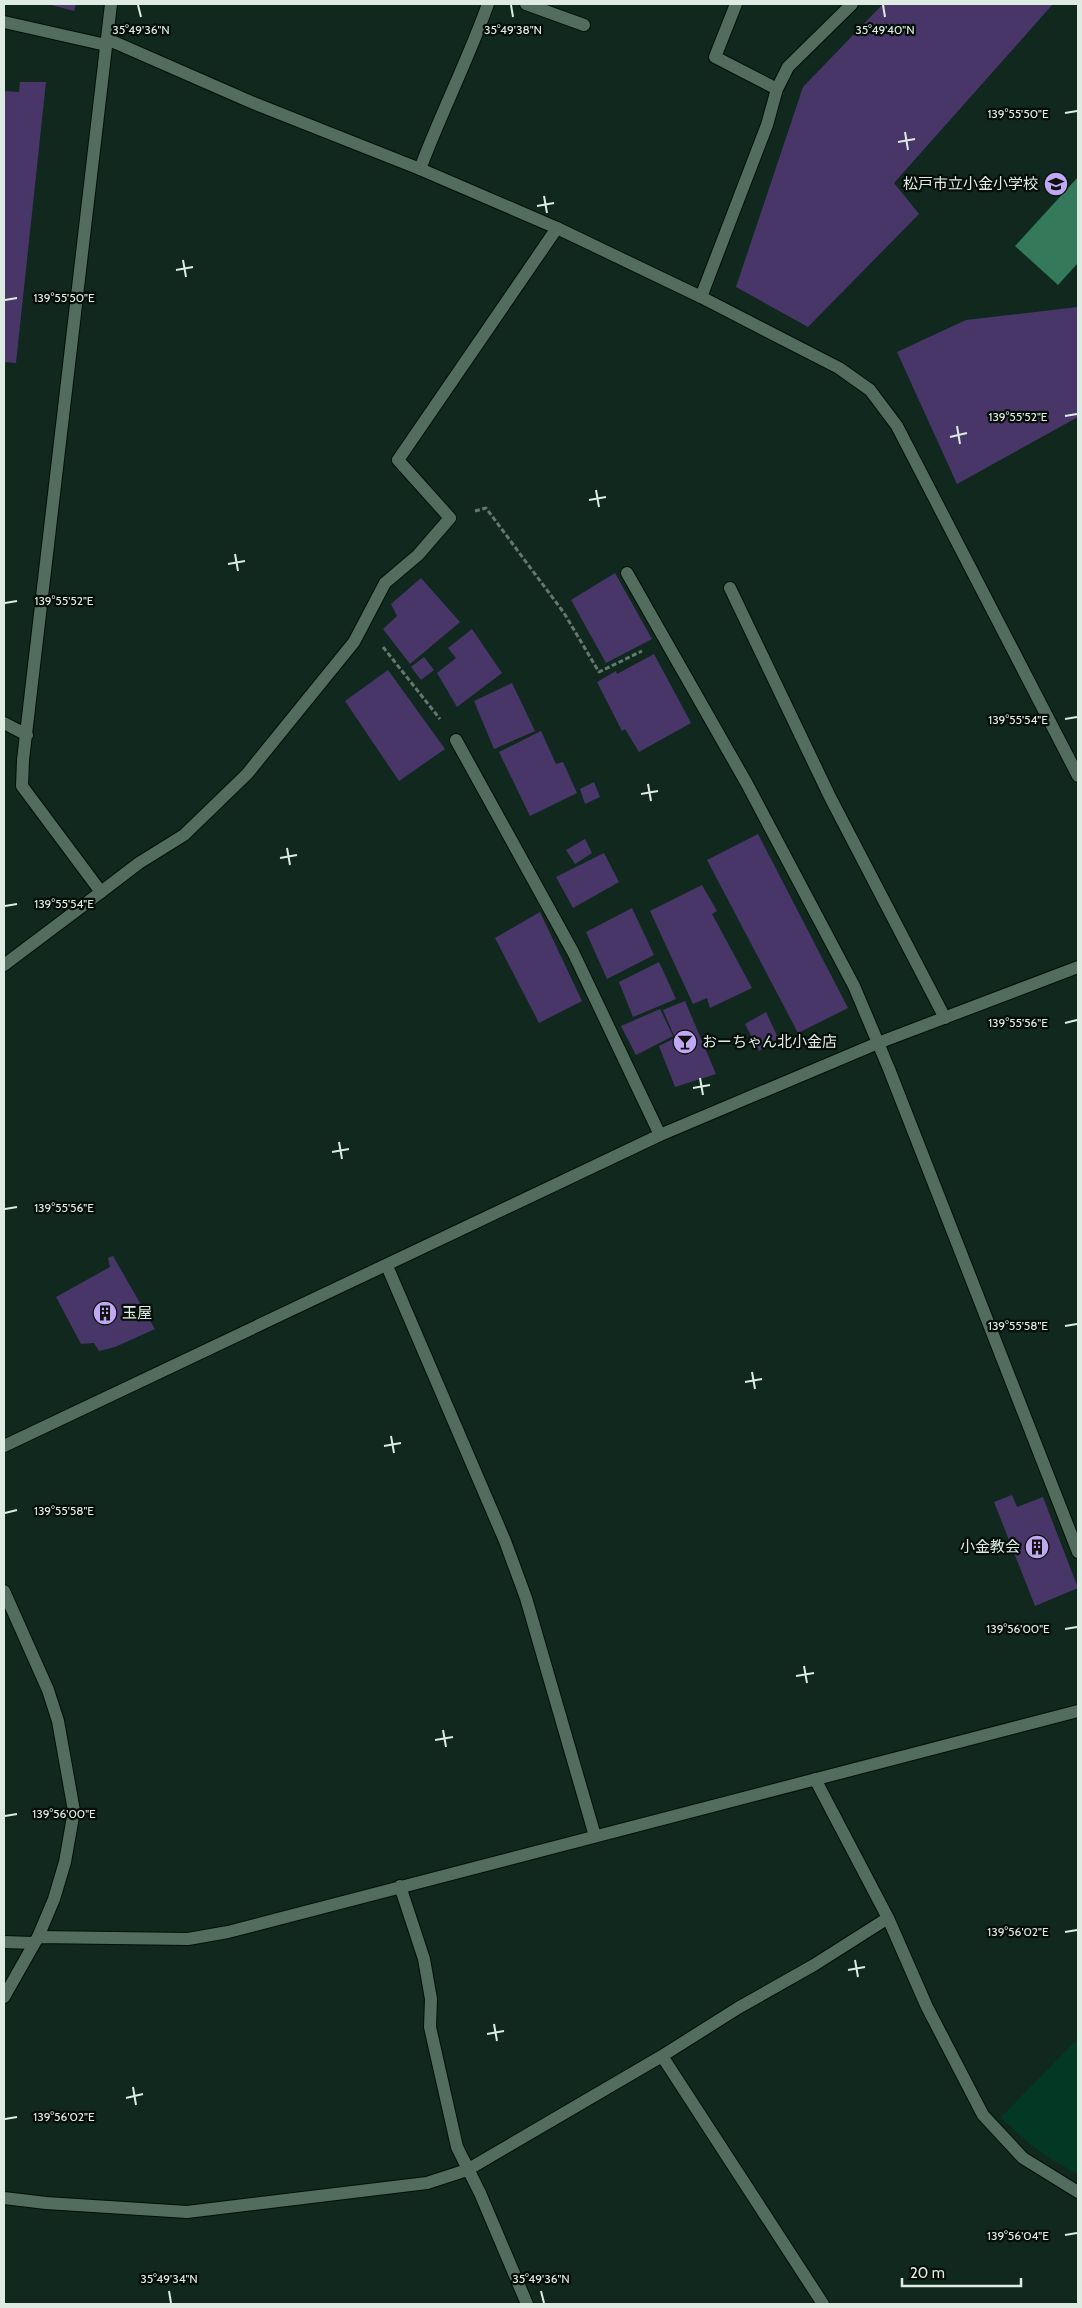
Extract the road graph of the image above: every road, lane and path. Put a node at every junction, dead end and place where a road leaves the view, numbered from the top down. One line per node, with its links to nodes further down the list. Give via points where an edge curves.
1 (111, 4): 8 (street)
2 (488, 4): 10 (street)
3 (526, 4): 7 (street)
4 (736, 4): 9 (street, via 715,57)
5 (852, 4): 9 (street, via 788,67)
6 (4, 22): 8 (street)
7 (584, 25)
8 (107, 42): 10 (street); 19 (street)
9 (777, 89): 12 (street, via 768,125)
10 (420, 169): 11 (street)
11 (556, 228): 12 (street); 13 (street, via 398,460)
12 (701, 297): 21 (street, via 838,368 870,390 897,426)
13 (450, 518): 17 (path, via 486,508 564,613 599,672); 22 (street, via 418,555 385,583 354,642 247,774 184,835)
14 (627, 573): 17 (street)
15 (730, 588): 25 (street, via 830,797)
16 (377, 640): 20 (path)
17 (665, 640): 26 (street, via 822,925 854,986)
18 (4, 723): 19 (street)
19 (27, 735): 22 (street, via 22,786)
20 (456, 740): 27 (street, via 573,952)
21 (1078, 776)
22 (101, 892): 23 (street)
23 (4, 965)
24 (1078, 967): 25 (street)
25 (945, 1018): 26 (street)
26 (878, 1043): 27 (street); 30 (street)
27 (660, 1135): 28 (street)
28 (387, 1266): 29 (street); 34 (street, via 505,1541 526,1598)
29 (4, 1446)
30 (1078, 1552)
31 (4, 1591): 37 (street, via 58,1720 74,1810 54,1899)
32 (1078, 1711): 33 (street)
33 (815, 1778): 34 (street); 36 (street)
34 (595, 1836): 35 (street)
35 (400, 1886): 37 (street, via 228,1932 188,1939); 41 (street, via 424,1960 431,1999 430,2026 449,2118)
36 (888, 1918): 40 (street); 42 (street, via 927,2007 983,2115 1024,2158)
37 (36, 1940): 38 (street); 39 (street)
38 (4, 1942)
39 (4, 1997)
40 (662, 2056): 41 (street); 45 (street)
41 (467, 2170): 43 (street, via 427,2183 187,2212); 44 (street, via 484,2202)
42 (1078, 2192)
43 (4, 2198)
44 (526, 2304)
45 (823, 2304)

